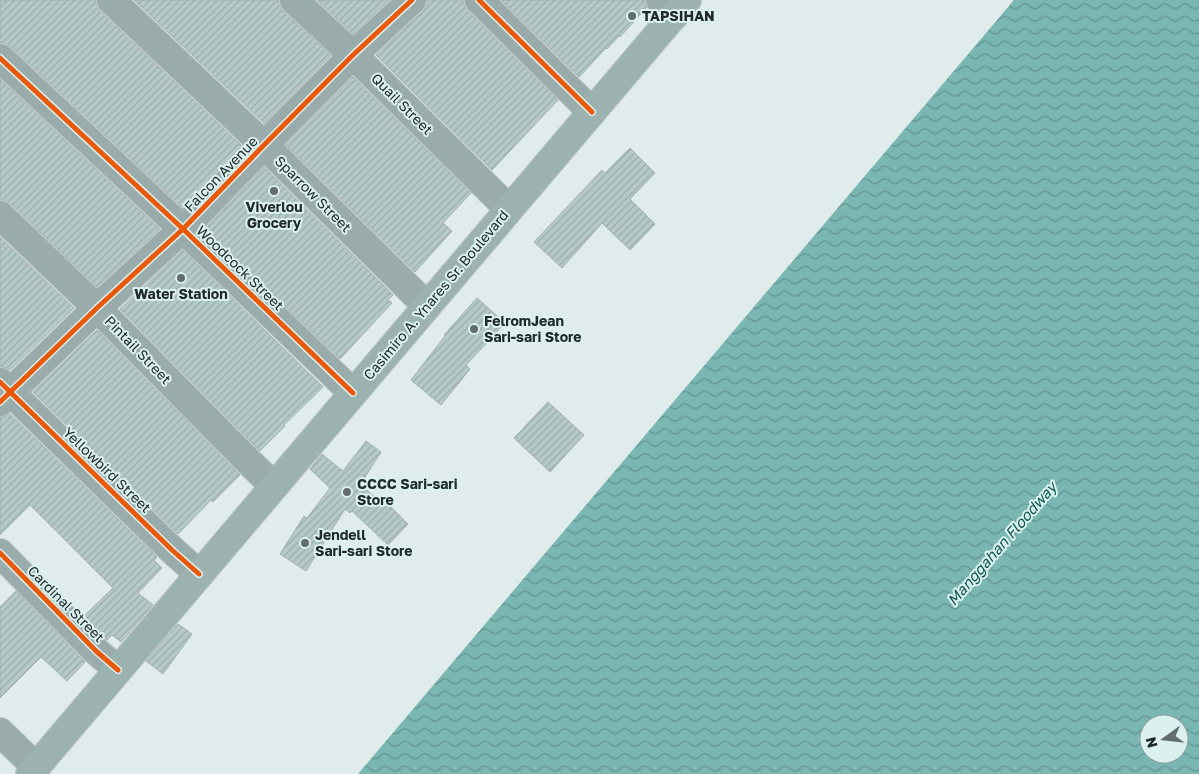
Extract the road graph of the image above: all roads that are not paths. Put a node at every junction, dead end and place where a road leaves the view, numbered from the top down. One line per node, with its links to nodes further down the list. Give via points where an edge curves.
1 (111, 0): 9 (street, Sparrow Street)
2 (294, 0): 6 (street, Quail Street)
3 (412, 0): 6 (street, Falcon Avenue)
4 (480, 0): 8 (street)
5 (674, 5): 8 (main road, Casimiro A. Ynares Sr. Boulevard)
6 (353, 55): 9 (street, Falcon Avenue); 10 (street, Quail Street)
7 (0, 58): 12 (street, Woodcock Street)
8 (592, 112): 10 (main road, Casimiro A. Ynares Sr. Boulevard)
9 (264, 145): 12 (street, Falcon Avenue); 13 (street, Sparrow Street)
10 (510, 209): 13 (main road, Casimiro A. Ynares Sr. Boulevard)
11 (0, 215): 14 (street, Pintail Street)
12 (183, 229): 14 (street, Falcon Avenue); 16 (street, Woodcock Street)
13 (427, 306): 16 (main road, Casimiro A. Ynares Sr. Boulevard)
14 (97, 308): 15 (street, Falcon Avenue); 17 (street, Pintail Street)
15 (3, 392): 19 (street, Yellowbird Street)
16 (353, 393): 17 (main road, Casimiro A. Ynares Sr. Boulevard)
17 (274, 486): 19 (main road, Casimiro A. Ynares Sr. Boulevard)
18 (0, 554): 20 (street, Cardinal Street)
19 (199, 574): 20 (main road, Casimiro A. Ynares Sr. Boulevard)
20 (118, 670): 22 (main road, Casimiro A. Ynares Sr. Boulevard)
21 (0, 732): 22 (street)
22 (33, 771)

